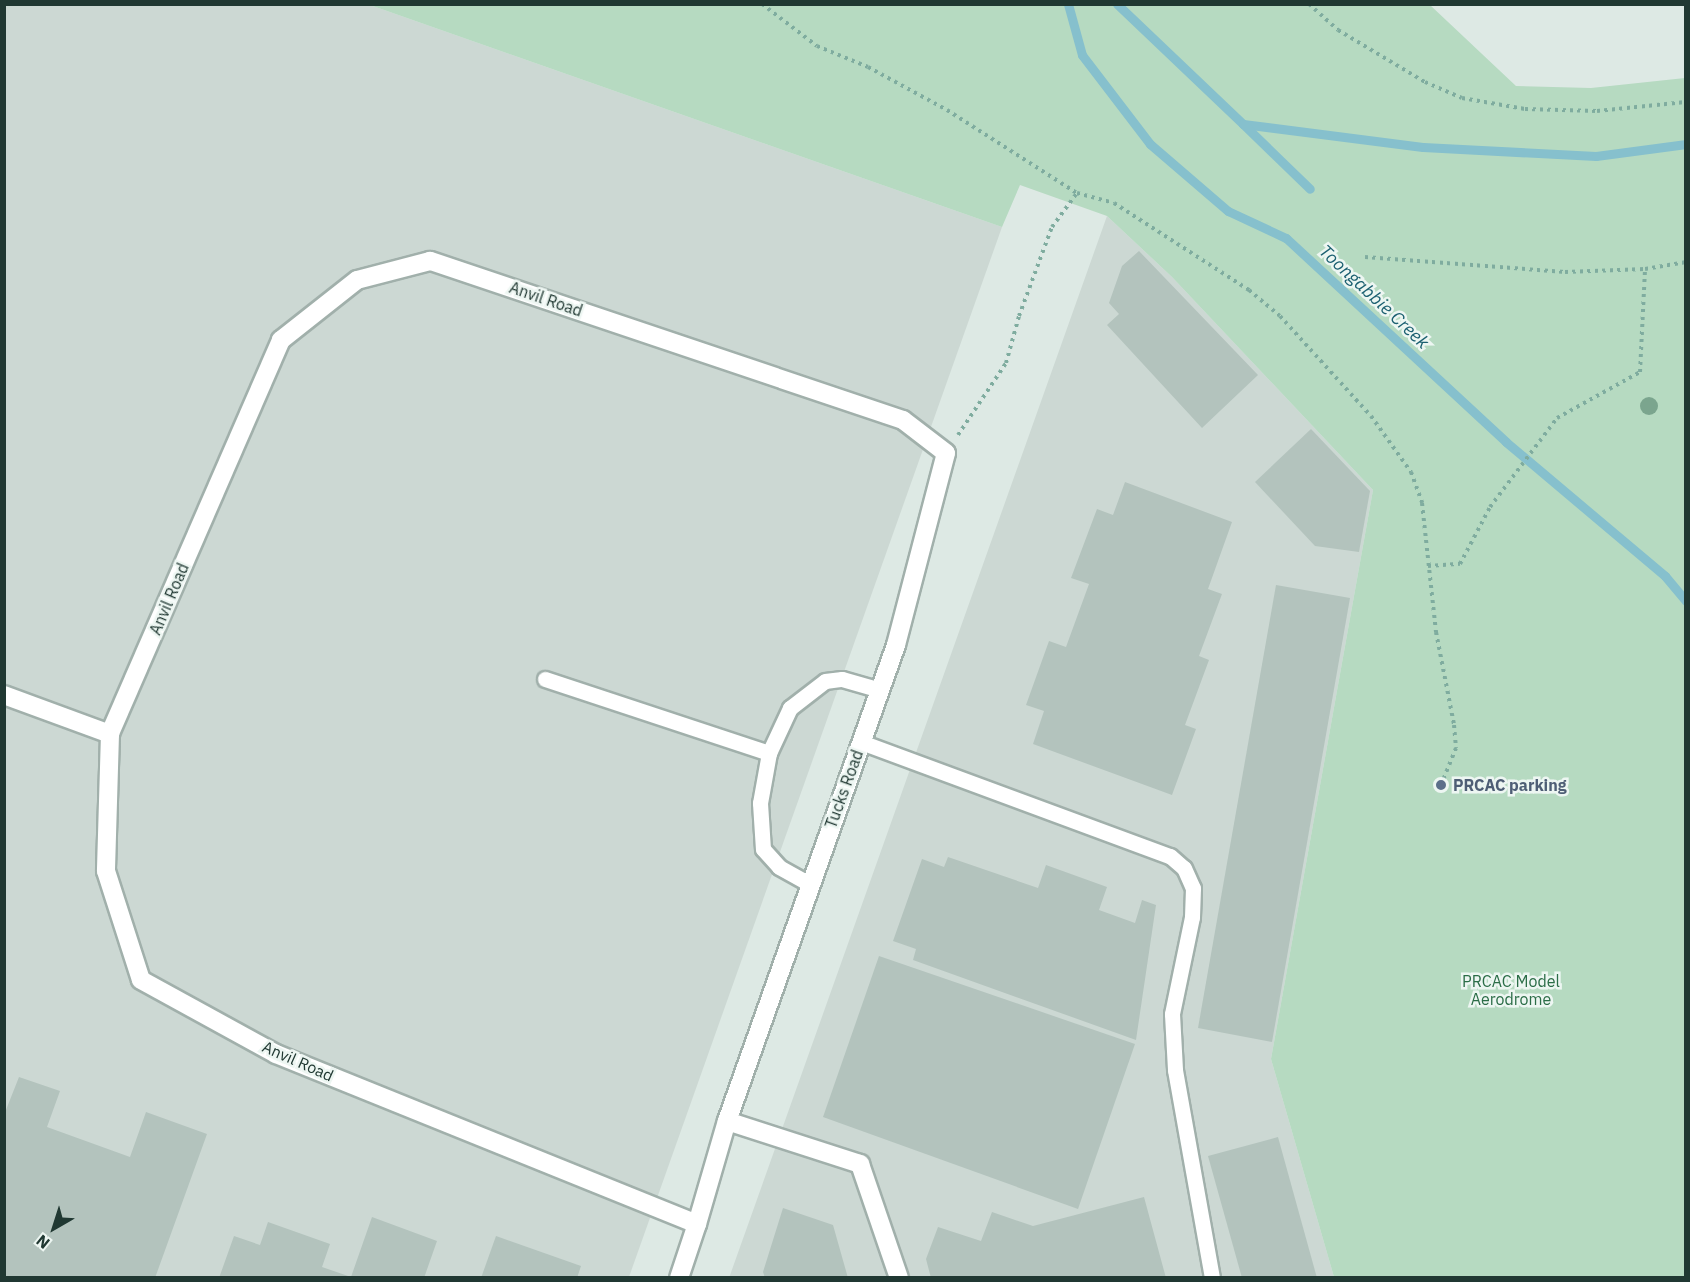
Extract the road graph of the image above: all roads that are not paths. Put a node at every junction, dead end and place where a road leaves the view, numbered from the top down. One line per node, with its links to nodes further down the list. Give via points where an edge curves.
1 (946, 453): 3 (street, Tucks Road, via 921,554); 5 (street, Anvil Road, via 903,420 430,261 357,280 281,340)
2 (545, 679): 7 (lane)
3 (880, 690): 6 (street, Tucks Road); 7 (lane, via 842,679 825,681 790,708)
4 (4, 695): 5 (street)
5 (110, 734): 10 (street, Anvil Road, via 106,871 141,980 276,1054)
6 (861, 742): 8 (street, Tucks Road); 13 (lane, via 1170,856 1184,868 1193,888 1192,908 1172,1014 1176,1071)
7 (769, 753): 8 (lane, via 760,802 763,849 779,867)
8 (810, 884): 9 (street, Tucks Road)
9 (727, 1121): 10 (street, Tucks Road); 12 (street, via 860,1164)
10 (697, 1224): 11 (street, Tucks Road)
11 (679, 1278)
12 (899, 1278)
13 (1212, 1278)

